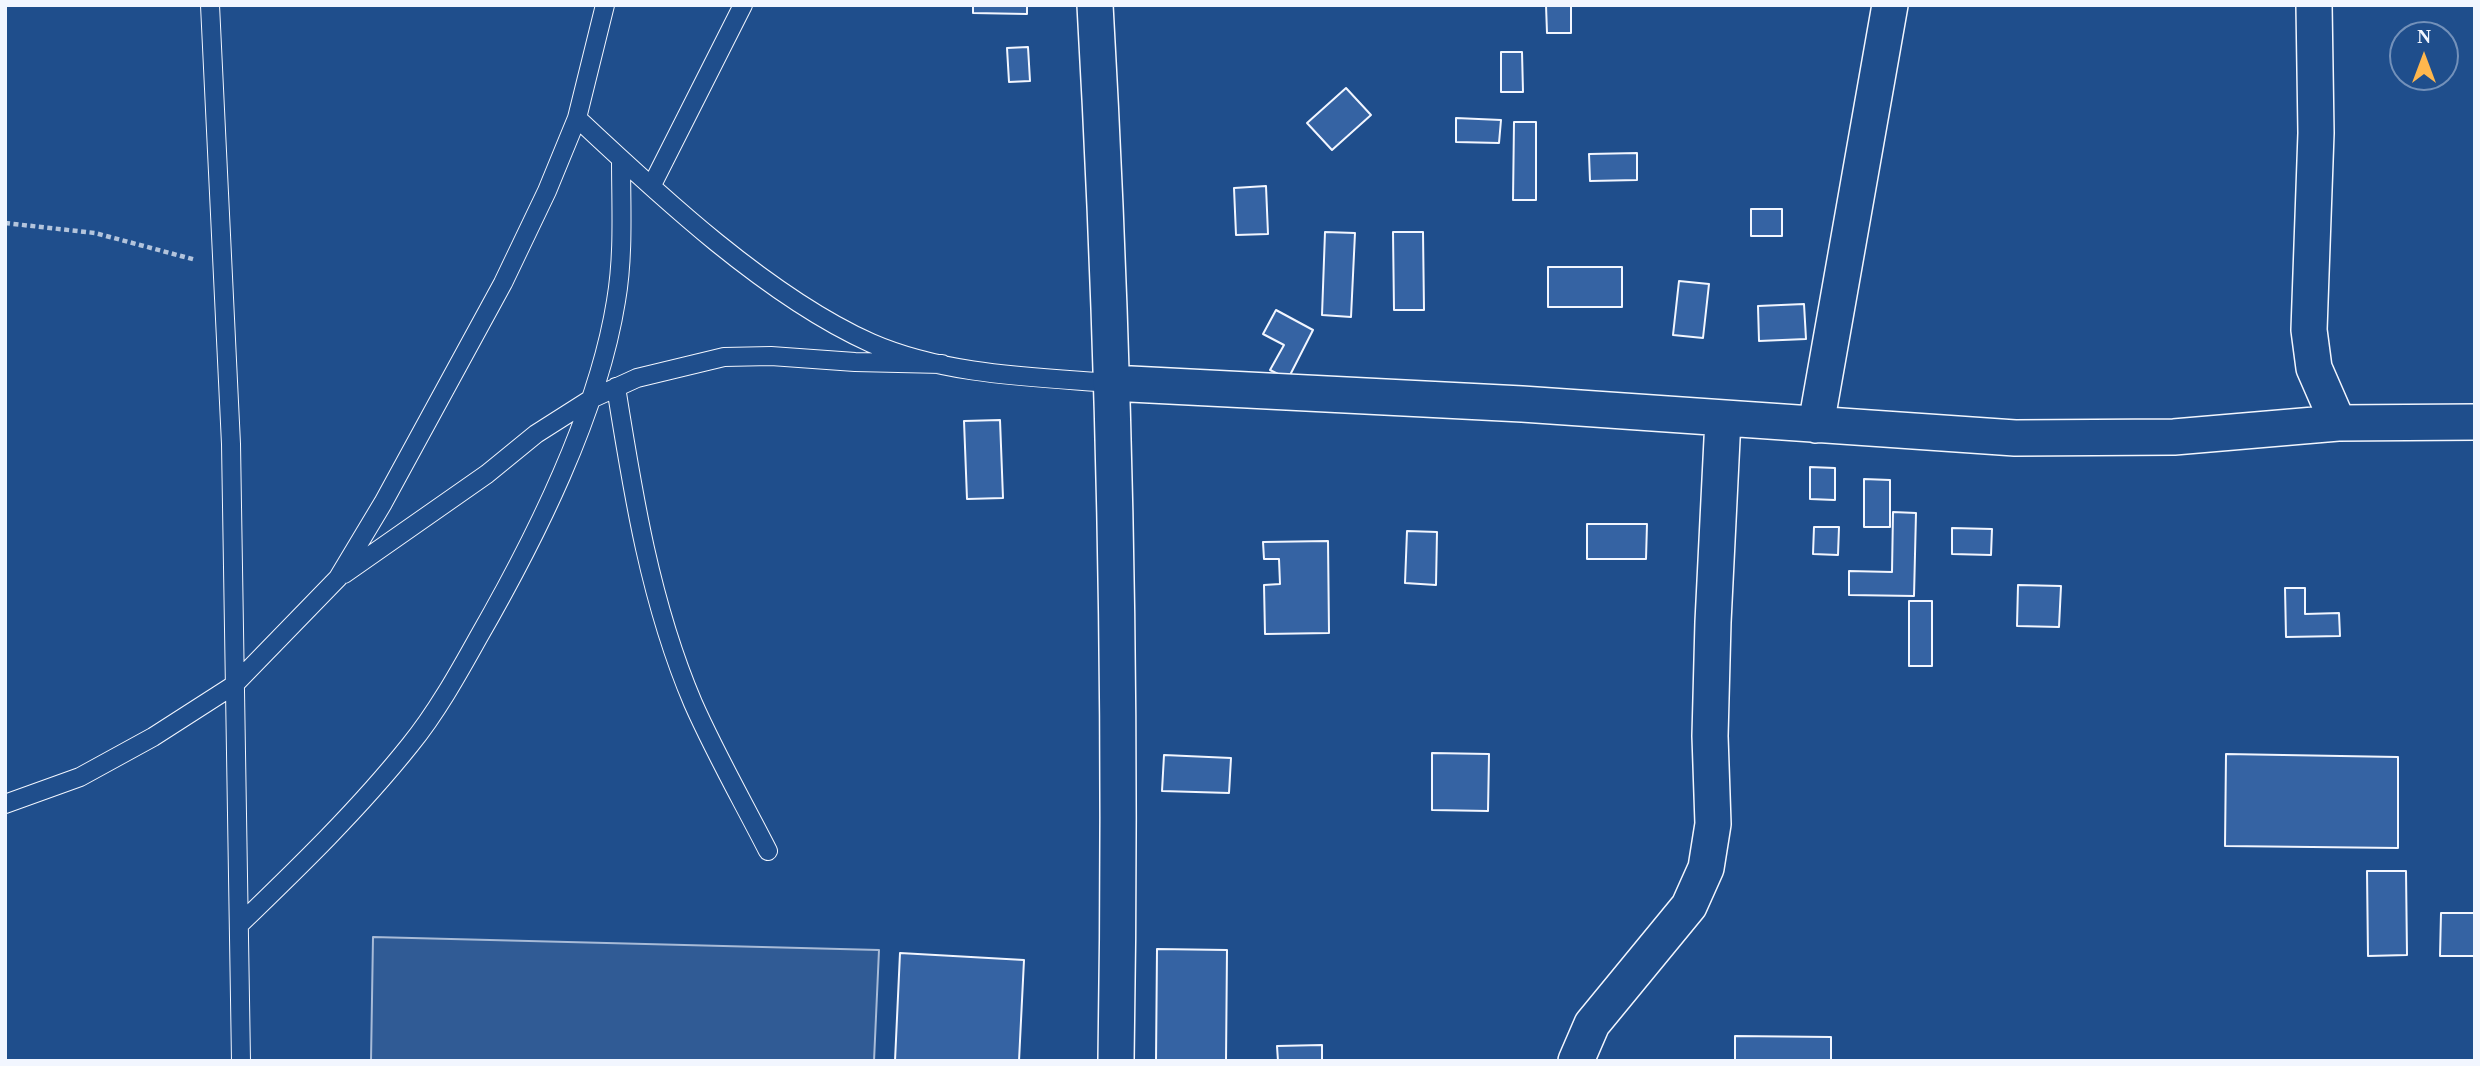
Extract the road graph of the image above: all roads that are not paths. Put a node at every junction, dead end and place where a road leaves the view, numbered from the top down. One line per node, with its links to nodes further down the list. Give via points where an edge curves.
1 (210, 5): 19 (lane, via 231,444)
2 (605, 5): 7 (lane)
3 (743, 5): 9 (lane)
4 (1095, 5): 11 (street)
5 (1890, 5): 17 (street)
6 (2314, 5): 16 (street, via 2316,133 2309,330 2314,368)
7 (577, 118): 8 (lane); 18 (lane, via 503,283)
8 (621, 159): 9 (lane); 13 (lane, via 616,300)
9 (652, 185): 10 (lane, via 794,300 872,343)
10 (942, 364): 11 (lane); 12 (lane, via 724,357)
11 (1111, 383): 14 (street); 24 (street, via 1118,752)
12 (616, 387): 13 (lane); 21 (lane, via 647,561 666,626 694,703)
13 (591, 399): 18 (lane); 22 (lane, via 504,593 413,743 363,802)
14 (1723, 419): 17 (street); 25 (street, via 1712,648 1713,824 1706,868 1689,906 1592,1024)
15 (2475, 422): 16 (street)
16 (2338, 423): 17 (street, via 2175,437 2015,438)
17 (1816, 425)
18 (338, 578): 19 (lane)
19 (234, 685): 20 (lane, via 80,777); 22 (lane)
20 (5, 804)
21 (768, 851)
22 (239, 925): 23 (lane)
23 (241, 1061)
24 (1116, 1061)
25 (1576, 1061)

